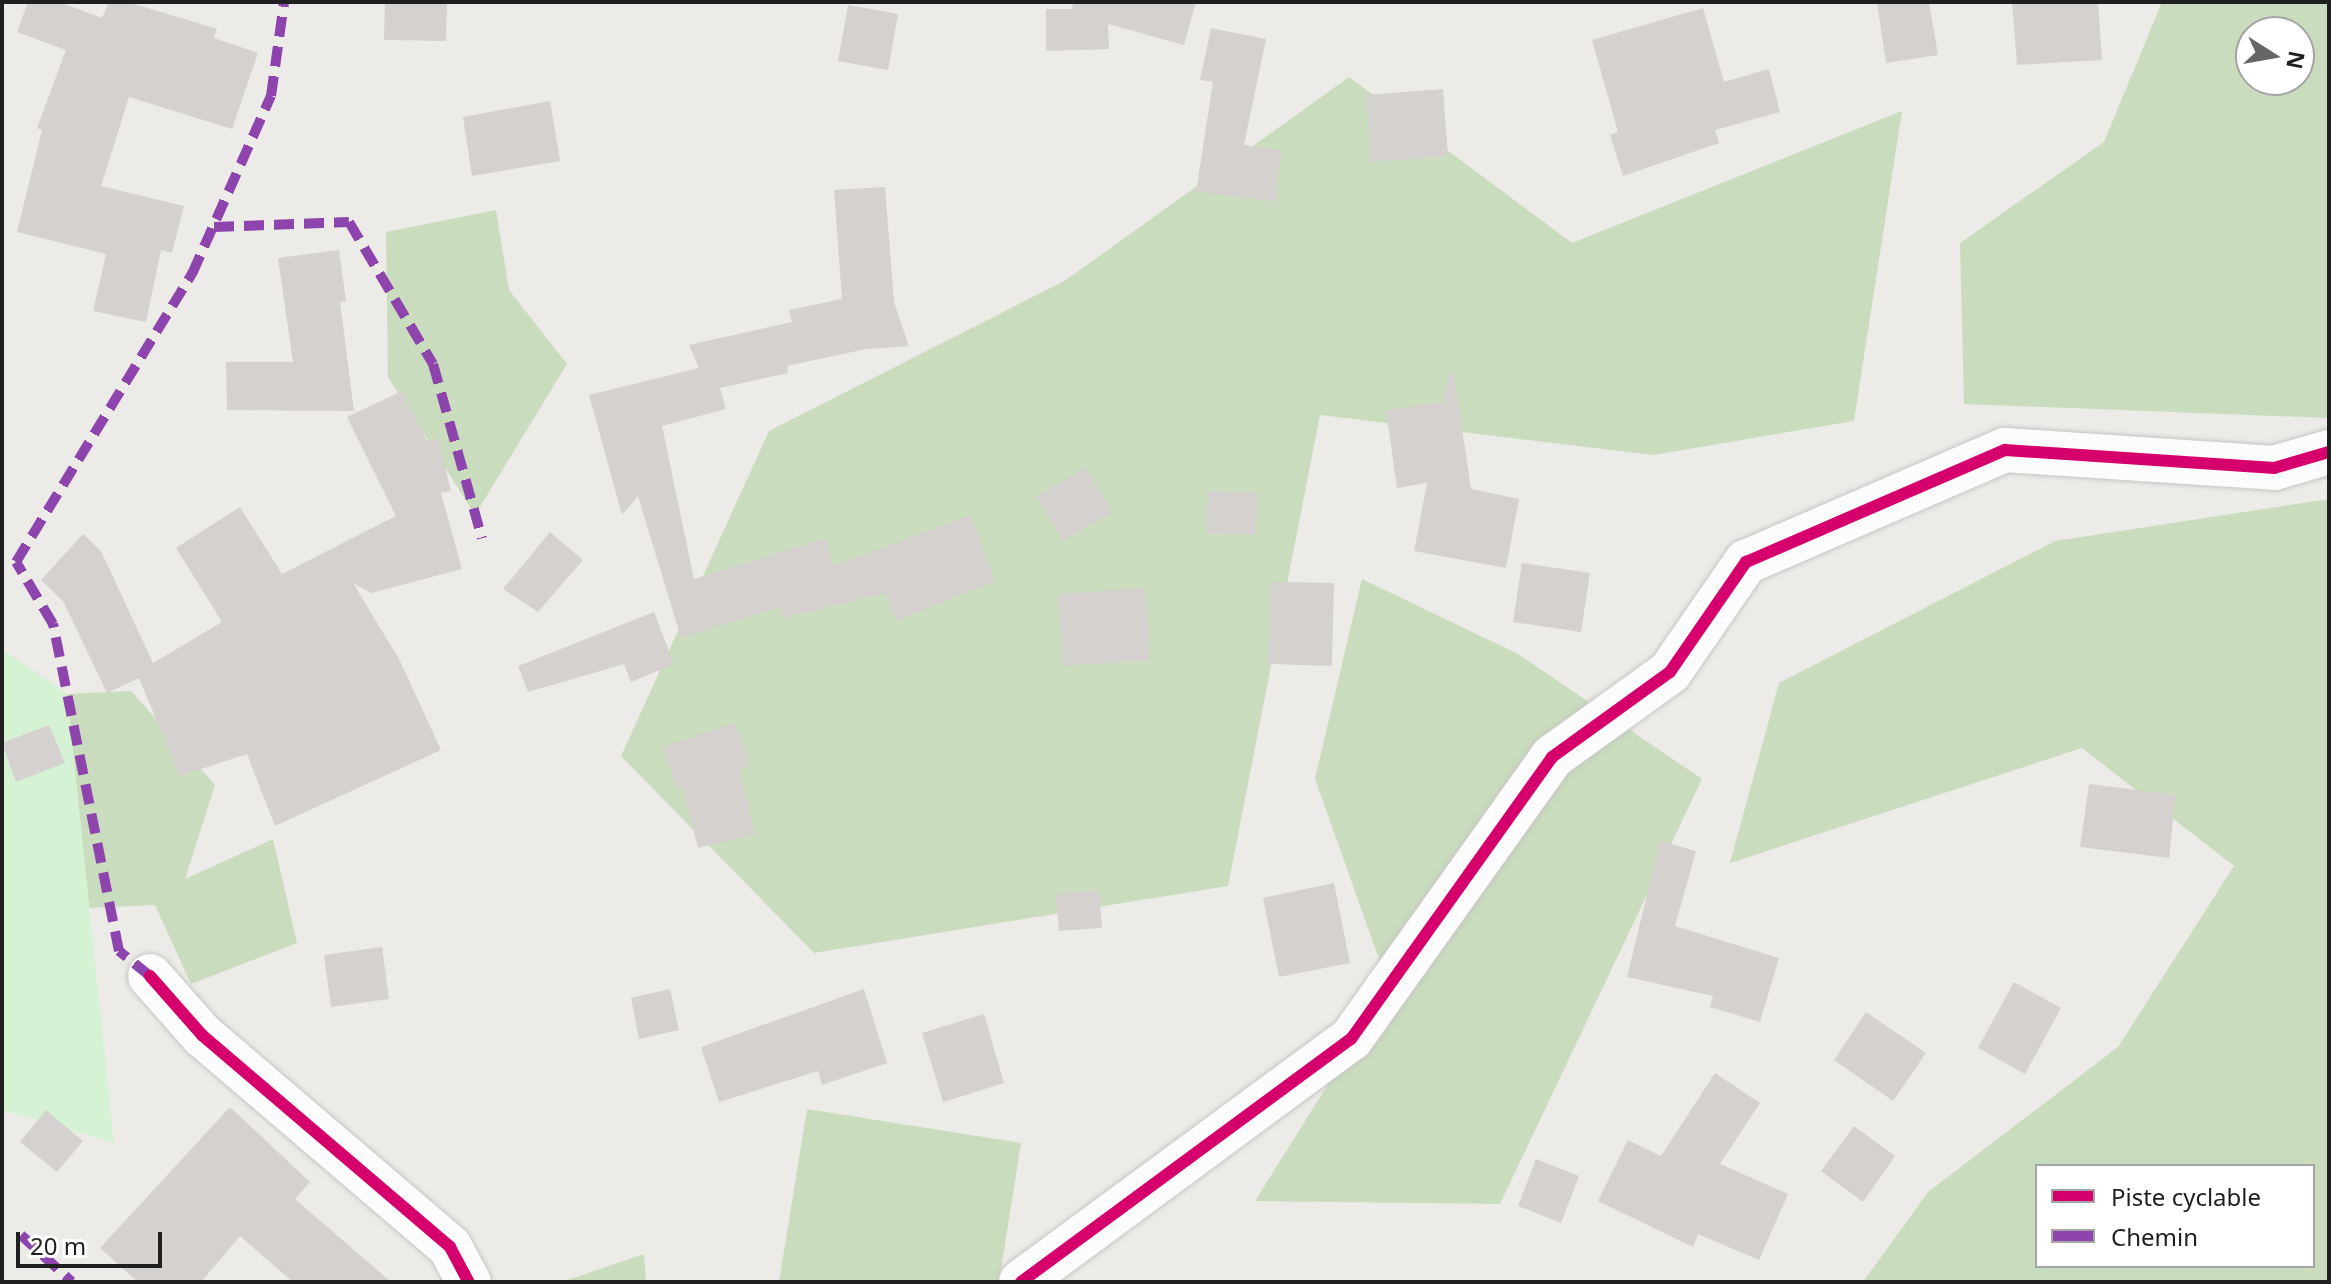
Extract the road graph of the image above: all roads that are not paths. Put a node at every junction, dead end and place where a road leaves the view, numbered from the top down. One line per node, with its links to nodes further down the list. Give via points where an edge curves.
1 (2329, 452): 4 (street, via 2274,468 2005,450 1746,562 1670,672 1552,757 1351,1039)
2 (150, 976): 3 (street, via 202,1035 450,1247)
3 (469, 1282)
4 (1021, 1282)

